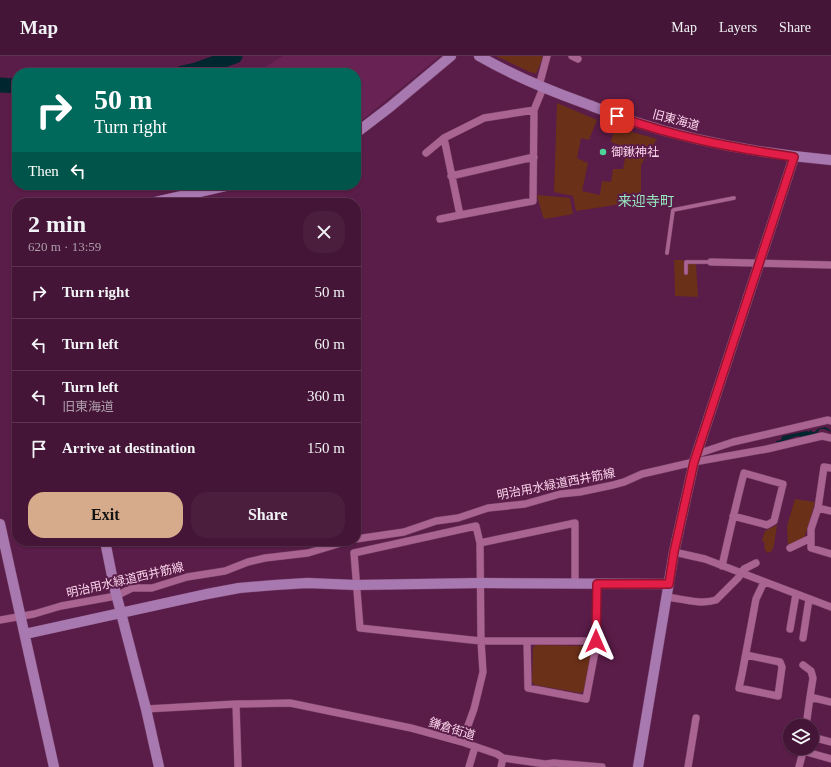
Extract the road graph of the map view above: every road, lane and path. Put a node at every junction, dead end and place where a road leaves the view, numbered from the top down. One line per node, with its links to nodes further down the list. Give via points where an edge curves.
1 (451, 56): 6 (street)
2 (479, 56): 4 (street, 旧東海道)
3 (548, 56): 4 (street)
4 (541, 87): 5 (street); 10 (street, 旧東海道, via 632,121 692,138)
5 (534, 110): 7 (street, via 484,118); 9 (street)
6 (361, 129)
7 (444, 138): 8 (street); 12 (street)
8 (426, 153)
9 (534, 157): 12 (street); 16 (street, via 533,201)
10 (794, 157): 11 (street, 旧東海道); 20 (street)
11 (831, 160)
12 (451, 176): 16 (street)
13 (208, 190): 14 (street)
14 (173, 198)
15 (734, 198): 18 (lane, via 674,210)
16 (460, 215): 17 (street)
17 (440, 219)
18 (667, 253)
19 (711, 262): 20 (street); 22 (lane, via 686,262)
20 (759, 263): 21 (street); 25 (street)
21 (831, 264)
22 (686, 273)
23 (831, 421): 25 (street, via 733,442)
24 (831, 438): 25 (street, 明治用水緑道西井筋線, via 822,436 767,449)
25 (696, 458): 31 (street, 明治用水緑道西井筋線, via 613,485 560,494 525,504 488,508 404,532); 37 (street)
26 (831, 468): 27 (street, via 824,467)
27 (818, 508): 28 (street); 32 (street, via 811,529)
28 (831, 511)
29 (733, 516): 29 (street, via 744,473 783,484 774,521 767,525); 40 (street)
30 (0, 524): 54 (street)
31 (361, 538)
32 (811, 538): 36 (street); 38 (street, via 811,548)
33 (480, 543): 43 (street); 44 (street, via 575,523); 47 (street, via 476,526 354,553)
34 (105, 546): 49 (street)
35 (331, 546): 49 (street, 明治用水緑道西井筋線, via 308,553 259,560 152,588 132,588)
36 (790, 548)
37 (674, 552): 40 (street); 46 (street)
38 (831, 554)
39 (756, 563): 41 (street)
40 (722, 566): 41 (street)
41 (741, 573): 42 (street); 50 (street, via 716,600 711,602)
42 (764, 582): 48 (street); 62 (street, via 756,599)
43 (481, 583): 44 (street); 47 (street); 59 (street)
44 (575, 584): 45 (street)
45 (597, 584): 46 (street); 61 (street)
46 (669, 584): 50 (street)
47 (356, 585): 53 (street, via 307,583 239,588); 59 (street, via 360,628)
48 (796, 594): 51 (street); 56 (street)
49 (116, 596): 53 (street); 54 (street, 明治用水緑道西井筋線)
50 (667, 597): 84 (street)
51 (810, 599): 52 (street); 58 (street)
52 (831, 607)
53 (120, 614): 57 (street); 67 (street)
54 (21, 616): 55 (street, 明治用水緑道西井筋線); 57 (street)
55 (0, 620)
56 (790, 629)
57 (25, 634): 78 (street)
58 (803, 638)
59 (481, 641): 60 (street); 71 (street, via 484,672)
60 (527, 641): 61 (street); 61 (street, via 528,688 586,699)
61 (596, 641)
62 (746, 655): 62 (street, via 739,688 778,696 782,667 780,662)
63 (803, 665): 64 (street, via 811,671 813,678)
64 (810, 698): 65 (street); 69 (street)
65 (831, 702)
66 (236, 704): 67 (street, 鎌倉街道); 71 (street, 鎌倉街道, via 290,703 411,728); 80 (street)
67 (146, 709): 79 (street)
68 (696, 718): 85 (street)
69 (807, 719)
70 (819, 739): 72 (street)
71 (462, 742): 73 (street, 鎌倉街道)
72 (831, 742)
73 (475, 747): 76 (street, 鎌倉街道); 81 (street)
74 (803, 755): 86 (street)
75 (819, 755): 77 (street)
76 (503, 758): 82 (street); 83 (street, 鎌倉街道, via 545,764)
77 (831, 759)
78 (54, 767)
79 (159, 767)
80 (238, 767)
81 (469, 767)
82 (501, 767)
83 (602, 767)
84 (638, 767)
85 (688, 767)
86 (799, 767)

